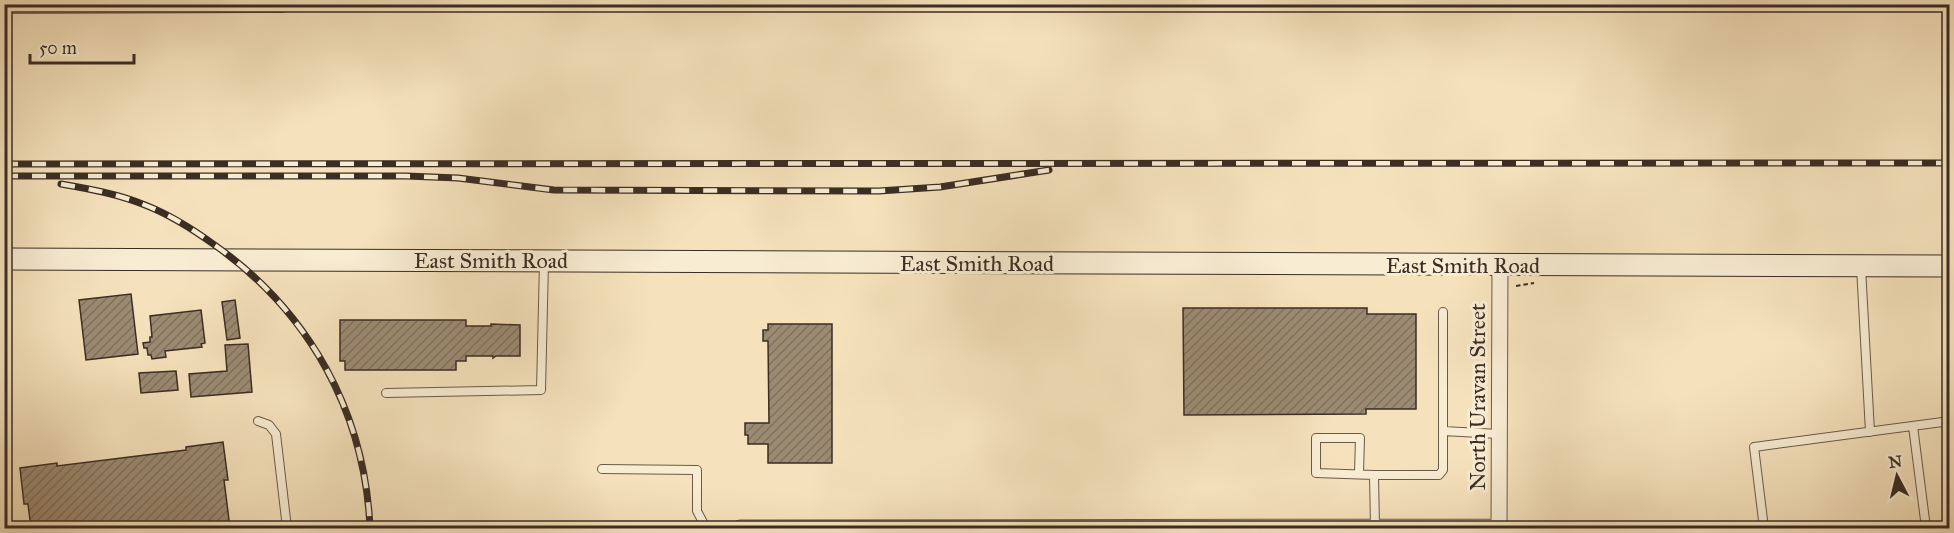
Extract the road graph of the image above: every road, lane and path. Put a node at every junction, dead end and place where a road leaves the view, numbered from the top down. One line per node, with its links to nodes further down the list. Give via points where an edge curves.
1 (282, 4): 2 (lane, via 282,8)
2 (4, 9)
3 (4, 259): 4 (street, East Smith Road)
4 (543, 260): 5 (street, East Smith Road); 9 (lane, via 542,390)
5 (1500, 265): 6 (street, East Smith Road); 15 (street, North Uravan Street)
6 (1861, 266): 7 (street, East Smith Road); 14 (lane)
7 (1950, 266)
8 (1443, 312): 13 (lane)
9 (386, 393)
10 (258, 421): 21 (lane, via 269,425 276,434)
11 (1950, 422): 12 (lane)
12 (1913, 426): 14 (lane); 25 (lane)
13 (1443, 431): 15 (lane); 18 (lane, via 1443,470 1439,475)
14 (1870, 432): 24 (lane, via 1754,447)
15 (1499, 434): 20 (street, North Uravan Street)
16 (602, 469): 22 (lane, via 697,470 698,511)
17 (1359, 473): 17 (lane, via 1360,438 1316,438 1316,473); 18 (lane)
18 (1374, 475): 19 (lane)
19 (1375, 527): 20 (street); 23 (street)
20 (1499, 527)
21 (287, 528)
22 (706, 528)
23 (740, 528)
24 (1764, 528)
25 (1926, 528)

